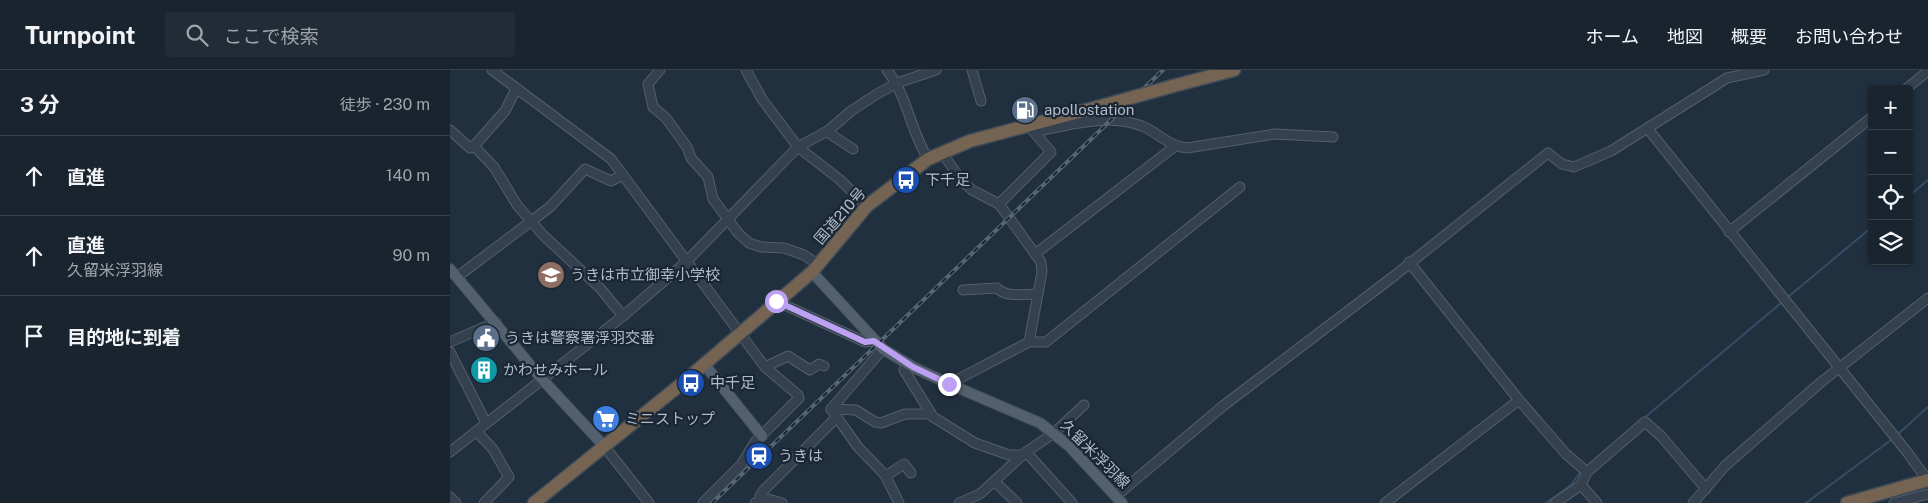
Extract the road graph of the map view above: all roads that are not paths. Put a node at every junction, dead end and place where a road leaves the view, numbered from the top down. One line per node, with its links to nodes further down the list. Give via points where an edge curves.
1 (492, 70): 12 (street)
2 (660, 70): 30 (street, via 648,84 652,105 666,118 691,158 708,177 713,200)
3 (746, 70): 21 (street, via 762,99)
4 (887, 70): 10 (street)
5 (936, 70): 10 (street)
6 (972, 70): 13 (street)
7 (1234, 70): 15 (highway, 国道210号, bridge)
8 (1764, 70): 16 (street, via 1727,78)
9 (1928, 71): 11 (street)
10 (897, 83): 18 (street, via 851,111); 25 (street, via 918,143)
11 (1911, 85)
12 (516, 89): 20 (street, via 505,111); 26 (street, via 611,159)
13 (981, 101)
14 (1868, 120): 32 (street)
15 (1031, 128): 22 (street, via 1096,119 1121,122 1144,127); 24 (highway, 国道210号); 28 (street, via 1051,152)
16 (1648, 129): 32 (street); 35 (street, via 1611,151 1574,167 1562,164 1548,153)
17 (450, 130): 20 (street, via 470,148)
18 (827, 132): 21 (street); 23 (street)
19 (1333, 138): 22 (street, via 1274,134 1186,148)
20 (474, 146): 31 (street, via 494,167 517,205)
21 (798, 147): 29 (street); 30 (street)
22 (1174, 147): 33 (street)
23 (853, 149)
24 (941, 151): 25 (highway, 国道210号); 28 (street, via 961,180 972,190)
25 (928, 158): 29 (highway, 国道210号)
26 (623, 175): 31 (street, via 611,181 585,170 550,208); 34 (street)
27 (1240, 187): 48 (street, via 1046,342)
28 (999, 204): 33 (street)
29 (867, 206): 37 (highway, 国道210号)
30 (728, 220): 34 (street); 37 (street, via 749,243 784,248 804,255)
31 (532, 222): 38 (street); 43 (street, via 567,260 600,288)
32 (1729, 232): 55 (street)
33 (1035, 254): 40 (street, via 1042,272)
34 (686, 262): 43 (street); 45 (street)
35 (1410, 262): 58 (street); 79 (street, via 1223,406)
36 (450, 269): 38 (main road)
37 (816, 269): 42 (highway, 国道210号); 46 (main road, 久留米浮羽線)
38 (457, 277): 44 (main road)
39 (962, 290): 40 (street, via 997,288 1010,294)
40 (1038, 294): 48 (street)
41 (1928, 298): 55 (street)
42 (776, 301): 45 (highway, 国道210号); 46 (street, via 865,342)
43 (623, 316): 56 (street)
44 (496, 322): 47 (street); 56 (main road)
45 (739, 334): 51 (highway, 国道210号); 54 (street)
46 (874, 341): 49 (main road, 久留米浮羽線)
47 (450, 342)
48 (1029, 342): 57 (street)
49 (883, 349): 52 (main road, 久留米浮羽線); 60 (street)
50 (450, 352): 63 (street)
51 (704, 364): 66 (main road); 67 (highway, 国道210号)
52 (908, 364): 57 (main road, 久留米浮羽線); 61 (street, via 904,370)
53 (824, 366): 54 (street, via 819,364 810,370 788,356)
54 (765, 367): 66 (street, via 799,398)
55 (1840, 370): 73 (street); 76 (street, via 1820,383 1725,466)
56 (542, 378): 63 (street); 67 (main road)
57 (949, 384): 65 (main road, 久留米浮羽線, via 1040,423)
58 (1519, 400): 70 (street); 91 (street)
59 (1084, 405): 65 (street)
60 (831, 409): 61 (street, via 856,410 881,423 905,414); 62 (street)
61 (931, 414): 69 (street, via 975,443 1010,455)
62 (837, 417): 72 (street, via 858,447); 81 (street, via 764,490)
63 (486, 423): 64 (street)
64 (476, 431): 68 (street); 80 (street, via 493,449 509,477)
65 (1054, 433): 69 (street); 79 (main road, 久留米浮羽線)
66 (762, 436): 85 (street, via 741,465)
67 (604, 446): 83 (highway, 国道210号); 84 (street)
68 (450, 452)
69 (1024, 454): 74 (street); 90 (street)
70 (1583, 469): 75 (street); 76 (street, via 1645,422 1661,436)
71 (911, 473): 72 (street, via 904,464)
72 (886, 476): 87 (street)
73 (1928, 481): 95 (highway)
74 (995, 482): 88 (street, via 980,494); 89 (street)
75 (1581, 485): 92 (street); 93 (street)
76 (1706, 490): 94 (street)
77 (1928, 494): 96 (street)
78 (450, 497): 82 (street)
79 (1119, 500)
80 (486, 502)
81 (758, 502): 86 (street, via 768,499)
82 (456, 503)
83 (534, 503)
84 (649, 503)
85 (702, 503)
86 (782, 503)
87 (899, 503)
88 (960, 503)
89 (1017, 503)
90 (1072, 503)
91 (1385, 503)
92 (1555, 503)
93 (1597, 503)
94 (1693, 503)
95 (1847, 503)
96 (1894, 503)

